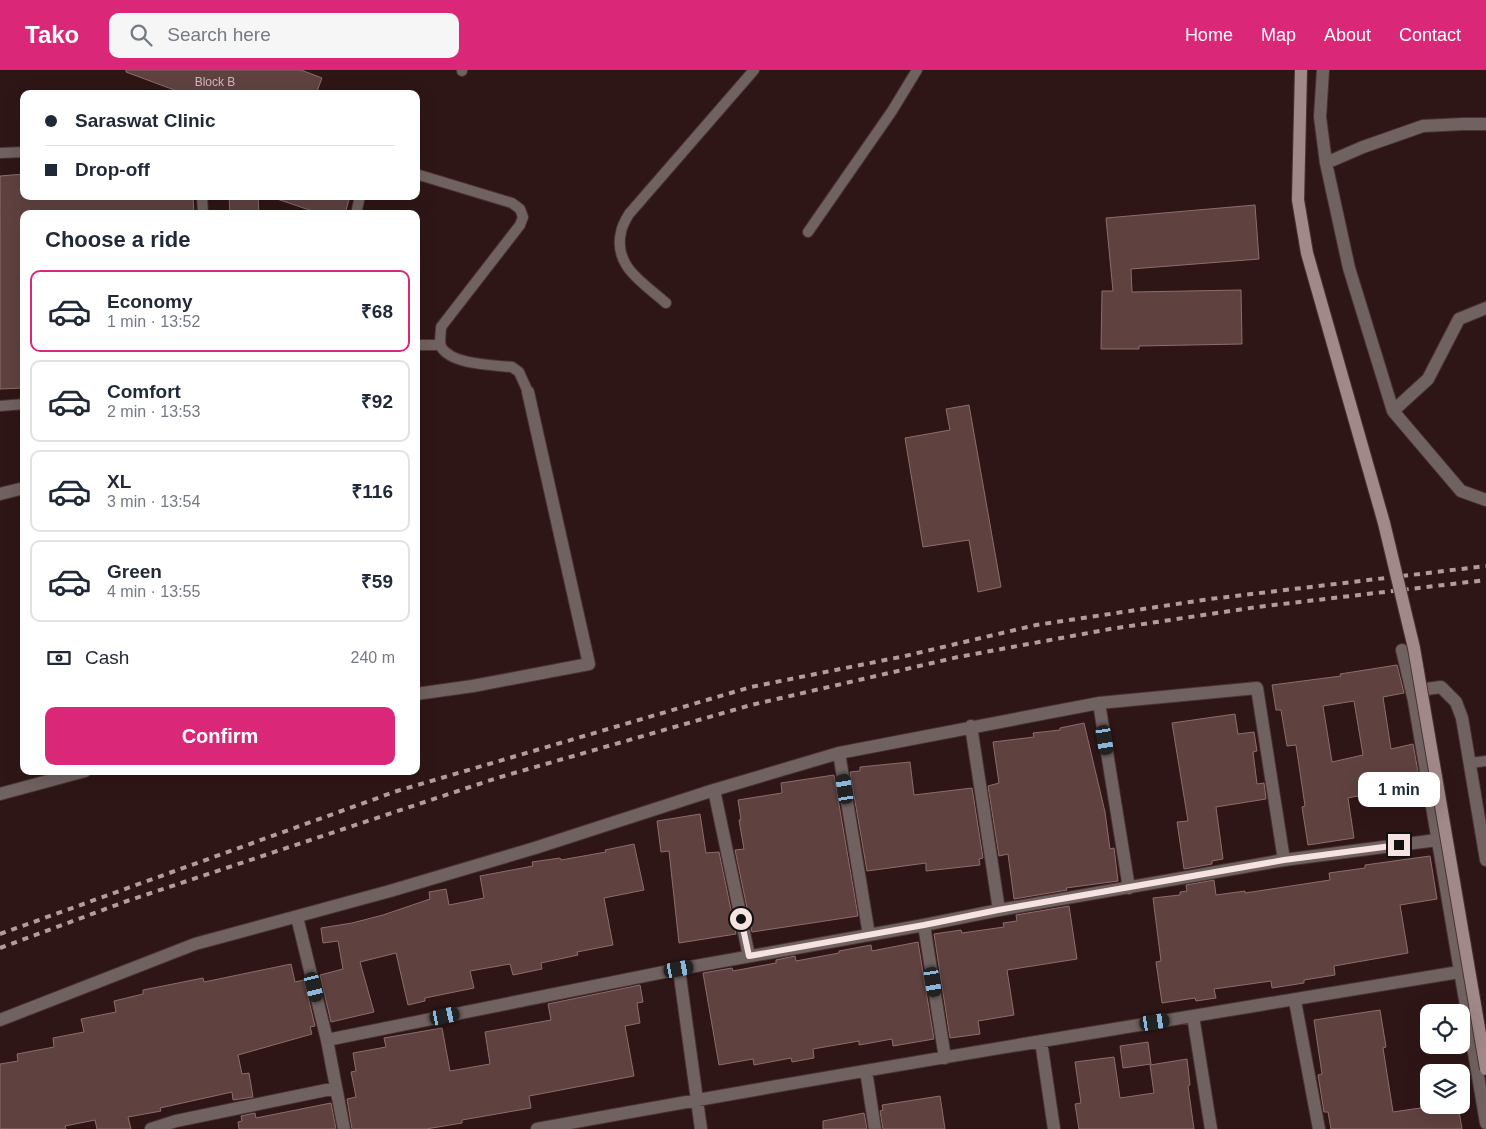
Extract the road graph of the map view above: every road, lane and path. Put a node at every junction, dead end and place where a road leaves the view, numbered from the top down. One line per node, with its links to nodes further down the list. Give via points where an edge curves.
1 (754, 70): 11 (lane, via 629,214 621,231 620,253 626,267)
2 (917, 70): 10 (lane)
3 (1301, 70): 50 (street, bridge, via 1298,200 1307,253 1384,523 1414,648)
4 (1323, 70): 8 (street, via 1320,117)
5 (1486, 124): 8 (street, via 1423,126)
6 (20, 152): 7 (lane)
7 (0, 153)
8 (1326, 163): 18 (street, via 1349,268)
9 (420, 175): 14 (lane, via 512,203 520,209 523,217 441,327)
10 (808, 232)
11 (666, 302)
12 (1486, 308): 18 (street, via 1458,318 1428,380)
13 (420, 345): 14 (lane)
14 (440, 345): 15 (lane, via 457,360 512,367 519,372)
15 (528, 392): 23 (street, via 589,664)
16 (20, 404): 17 (lane)
17 (0, 406)
18 (1394, 411): 21 (street, via 1461,491)
19 (20, 489): 20 (street)
20 (0, 494)
21 (1486, 500)
22 (1402, 650): 24 (street)
23 (420, 693)
24 (1414, 701): 29 (street, via 1419,690 1441,687 1456,702); 33 (street)
25 (1099, 703): 26 (street); 34 (street, via 1257,688); 36 (street)
26 (971, 726): 27 (street); 37 (street)
27 (839, 753): 31 (street); 40 (street)
28 (1486, 761): 29 (lane)
29 (1470, 764): 35 (street)
30 (70, 775): 32 (street)
31 (714, 790): 38 (street, via 535,848); 41 (street)
32 (0, 794)
33 (1438, 840): 34 (street); 43 (street)
34 (1284, 860): 36 (street)
35 (1486, 860)
36 (1129, 888): 37 (street)
37 (998, 910): 39 (street)
38 (297, 917): 46 (street, via 195,944); 47 (street)
39 (924, 925): 40 (street); 49 (street)
40 (869, 935): 41 (street)
41 (749, 956): 42 (street)
42 (679, 969): 47 (street); 53 (street)
43 (1459, 972): 44 (street); 54 (street)
44 (1295, 1001): 45 (street); 62 (street)
45 (1193, 1016): 48 (street); 61 (street)
46 (0, 1020)
47 (328, 1040): 52 (street)
48 (1041, 1041): 49 (street); 60 (street)
49 (945, 1058): 51 (street)
50 (1486, 1069)
51 (866, 1072): 53 (street); 59 (street)
52 (336, 1088): 55 (street); 56 (street)
53 (696, 1100): 57 (street); 58 (street)
54 (1486, 1123)
55 (150, 1129)
56 (344, 1129)
57 (537, 1129)
58 (701, 1129)
59 (875, 1129)
60 (1054, 1129)
61 (1211, 1129)
62 (1319, 1129)

